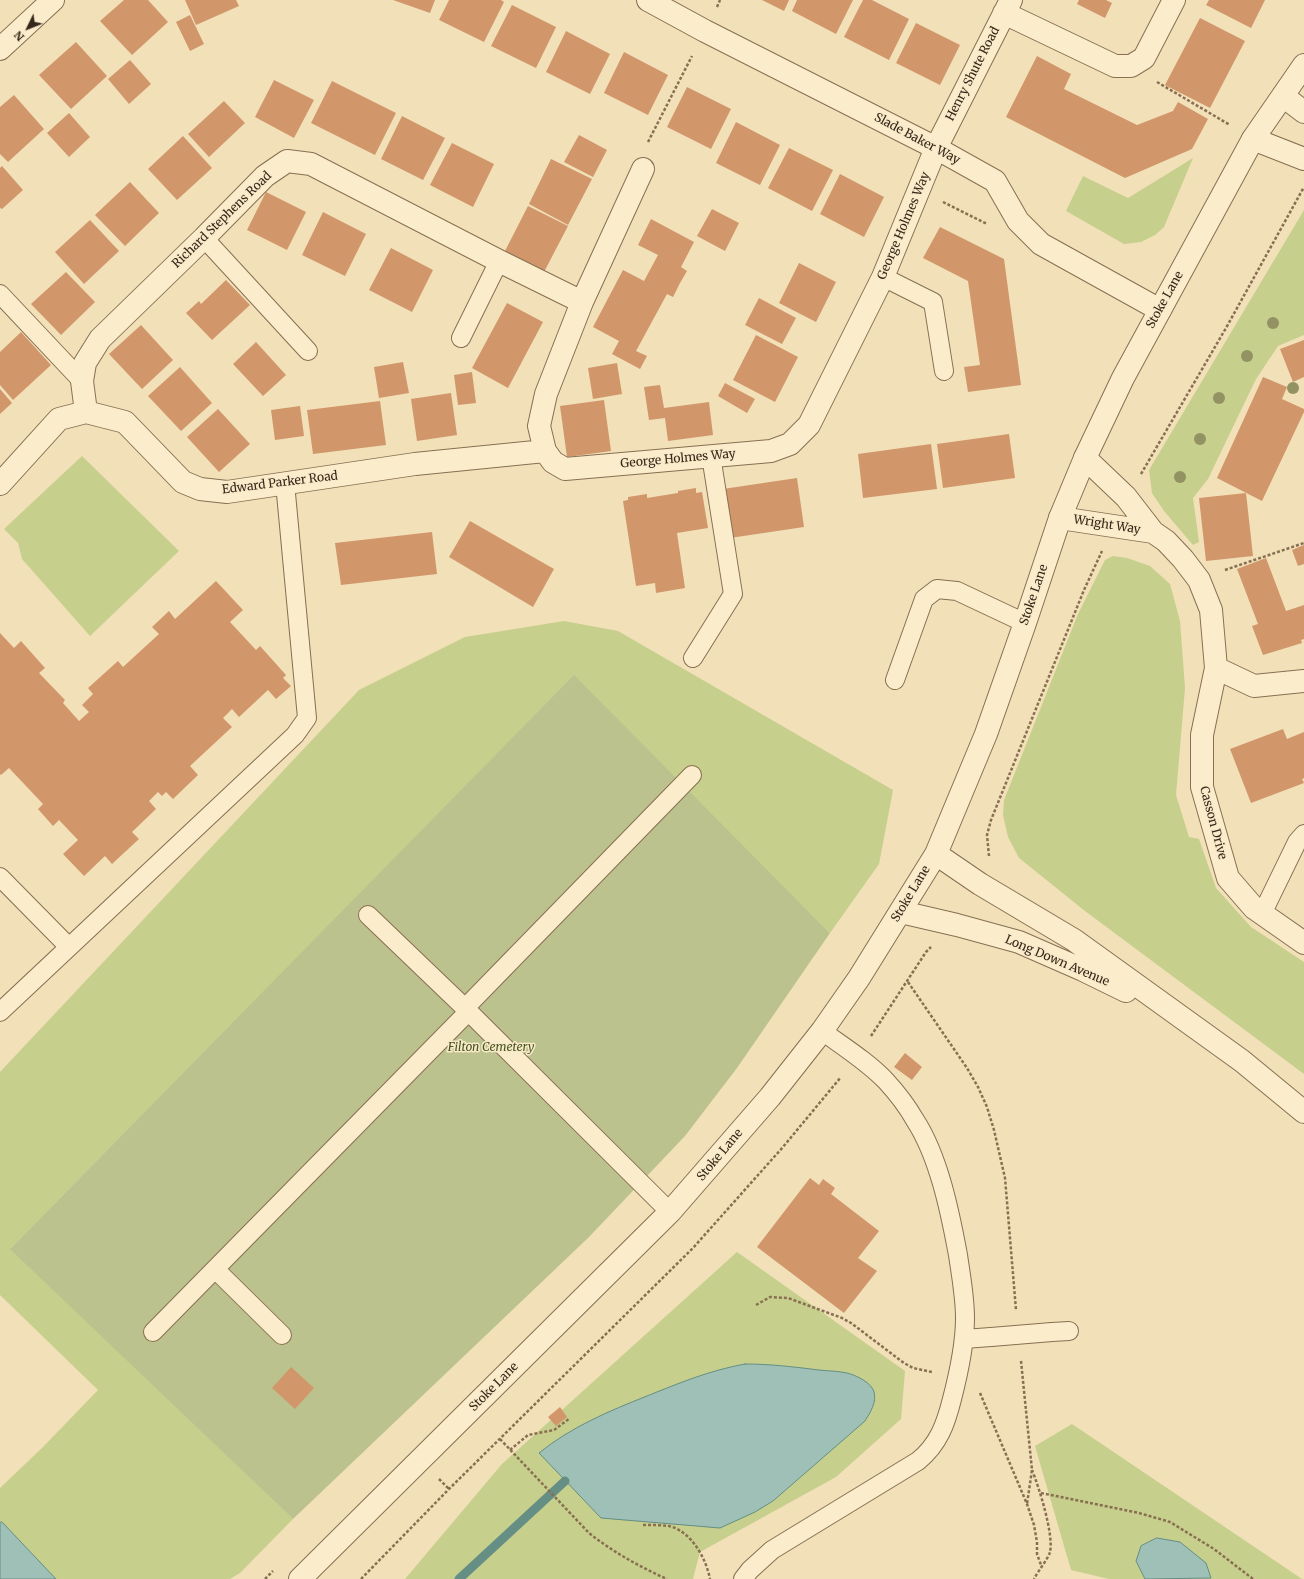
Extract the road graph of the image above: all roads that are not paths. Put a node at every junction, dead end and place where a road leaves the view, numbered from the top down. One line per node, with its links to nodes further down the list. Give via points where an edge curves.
1 (53, 0): 5 (street)
2 (648, 0): 10 (street, Slade Baker Way)
3 (1174, 0): 4 (street, via 1144,58 1131,66 1115,66)
4 (1008, 7): 10 (street, Henry Shute Road)
5 (0, 49)
6 (1304, 65): 7 (street, Stoke Lane)
7 (1283, 96): 8 (street); 9 (street, Stoke Lane)
8 (1304, 112)
9 (1253, 139): 11 (street); 18 (street, Stoke Lane)
10 (936, 148): 15 (street, George Holmes Way); 18 (street, Slade Baker Way, via 995,181 1018,221 1041,244)
11 (1304, 159)
12 (643, 169): 17 (street)
13 (204, 238): 14 (street, Richard Stephens Road, via 265,176 287,161 311,164); 20 (lane); 22 (street, Richard Stephens Road, via 100,339 85,363)
14 (500, 261): 17 (street, Richard Stephens Road); 19 (lane)
15 (884, 277): 21 (lane, via 933,302); 25 (street, George Holmes Way, via 809,425 790,444 771,451)
16 (0, 294): 22 (lane)
17 (582, 302): 24 (street, via 546,394 539,426)
18 (1160, 310): 26 (street, Stoke Lane, via 1123,378)
19 (461, 338)
20 (308, 351)
21 (944, 371)
22 (82, 381): 23 (street, Richard Stephens Road)
23 (86, 412): 27 (street, Edward Parker Road, via 125,422 183,482 200,489 227,492); 28 (street, Edward Parker Road, via 59,419)
24 (544, 451): 25 (street, George Holmes Way, via 553,462 566,469); 27 (street, Edward Parker Road, via 415,464)
25 (711, 456): 32 (lane, via 732,594)
26 (1085, 458): 29 (street, Stoke Lane); 30 (street, Wright Way, via 1126,497)
27 (285, 483): 44 (lane, via 307,718 295,736)
28 (0, 484)
29 (1060, 518): 30 (street, Wright Way); 31 (street, Stoke Lane)
30 (1153, 532): 33 (street, Wright Way, via 1183,558 1198,580 1212,610)
31 (1025, 623): 34 (lane, via 958,591 937,589 924,599); 38 (street, Stoke Lane, via 986,734)
32 (693, 658)
33 (1216, 668): 35 (street, via 1254,686); 41 (street, Casson Drive, via 1202,735 1202,787 1228,878)
34 (895, 680)
35 (1304, 681)
36 (692, 775): 45 (lane)
37 (1304, 834): 41 (lane, via 1297,842)
38 (936, 854): 40 (street, Stoke Lane); 47 (street, Long Down Avenue, via 980,884 1074,940)
39 (0, 877): 44 (lane)
40 (901, 912): 47 (street, Long Down Avenue, via 1019,942); 48 (street, Stoke Lane)
41 (1262, 914): 43 (street, Casson Drive)
42 (368, 915): 45 (lane)
43 (1304, 943)
44 (69, 947): 46 (lane)
45 (466, 1010): 50 (lane); 51 (lane)
46 (0, 1012)
47 (1185, 1020): 49 (street, Long Down Avenue, via 1242,1061)
48 (822, 1031): 50 (street, Stoke Lane, via 770,1097); 55 (lane, via 886,1080 916,1121 929,1147 952,1219 963,1291)
49 (1304, 1112)
50 (670, 1212): 56 (street, Stoke Lane)
51 (215, 1270): 52 (lane); 54 (lane)
52 (153, 1332)
53 (1061, 1332): 55 (lane, bridge)
54 (282, 1335)
55 (964, 1339): 57 (lane, via 958,1378 946,1424 929,1451 772,1550)
56 (300, 1579)
57 (743, 1579)

